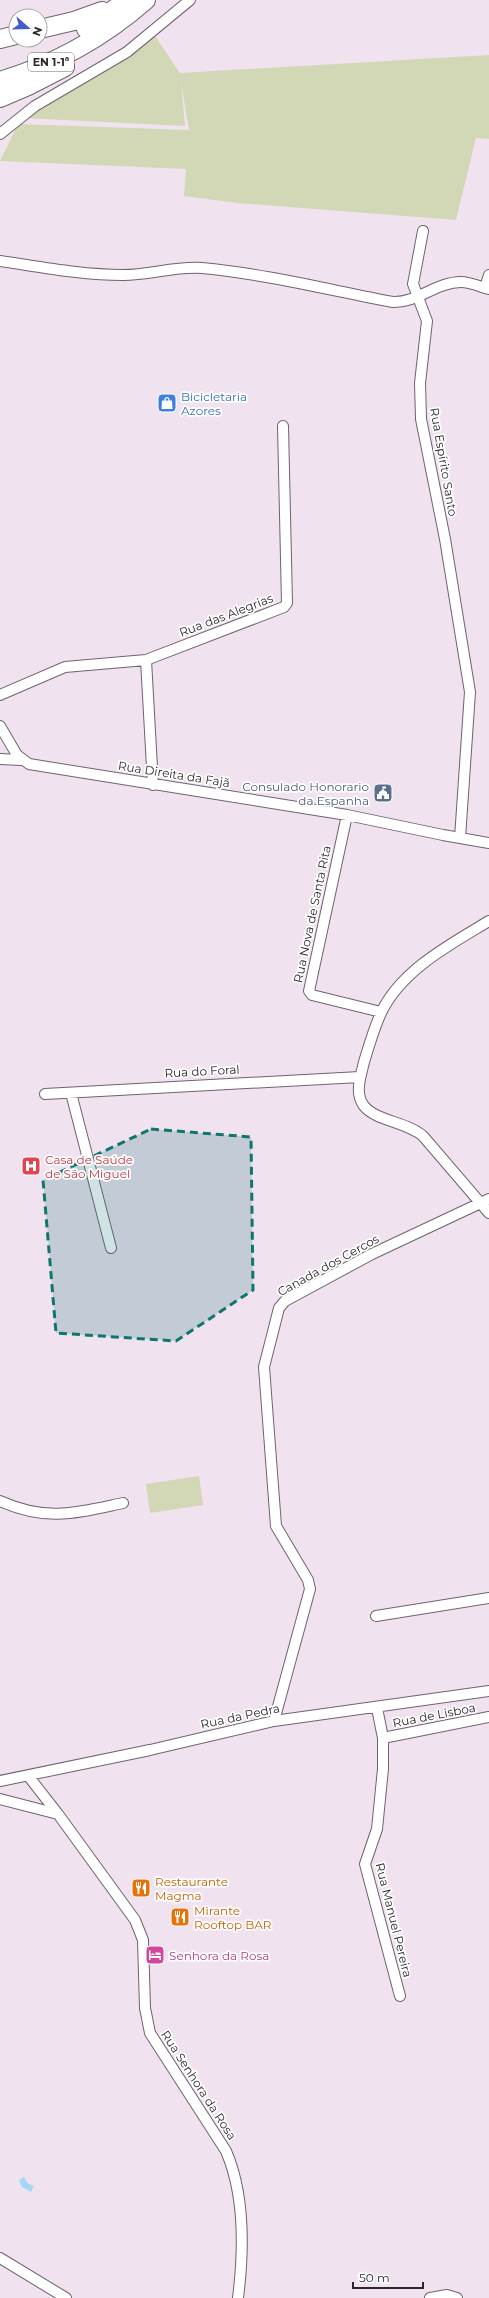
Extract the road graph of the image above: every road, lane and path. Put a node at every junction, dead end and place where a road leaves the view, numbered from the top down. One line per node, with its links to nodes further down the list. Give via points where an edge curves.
1 (146, 0): 5 (highway, EN 1-1ª)
2 (190, 0): 9 (street, via 127,52 35,106)
3 (125, 2): 4 (highway, via 74,21); 6 (highway, EN 1-1ª, via 92,26 52,48)
4 (48, 27)
5 (99, 36): 7 (highway, EN 1-1ª, via 58,59); 8 (highway, via 87,53 53,74)
6 (0, 69)
7 (0, 81)
8 (0, 98)
9 (0, 134)
10 (423, 231): 14 (street, Rua Espírito Santo, via 413,284)
11 (0, 261): 14 (street, via 82,273 125,275 180,267 202,268 252,274 393,302)
12 (489, 275): 13 (street)
13 (487, 288): 14 (street, via 462,282 444,285)
14 (417, 297): 23 (street, Rua Espírito Santo, via 427,321 421,367 421,419 445,538 469,684)
15 (283, 426): 16 (street, Rua das Alegrias, via 287,604)
16 (146, 660): 17 (street, via 65,667); 21 (street)
17 (0, 696)
18 (0, 726): 20 (street)
19 (0, 759): 20 (street, Rua Direita da Fajã)
20 (21, 760): 21 (street, Rua Direita da Fajã, via 38,766)
21 (153, 784): 22 (street, Rua Direita da Fajã)
22 (347, 815): 23 (street, Rua Direita da Fajã); 26 (street, Rua Nova de Santa Rita, via 308,991 312,995)
23 (460, 838): 24 (street, Rua Direita da Fajã)
24 (489, 843)
25 (489, 921): 26 (street, via 439,951 415,970)
26 (381, 1012): 27 (street)
27 (360, 1077): 28 (street, Rua do Foral); 30 (street, via 359,1093 365,1107 372,1113 412,1128 423,1136 461,1182)
28 (71, 1093): 29 (street, Rua do Foral); 32 (street)
29 (45, 1094)
30 (486, 1201): 31 (street); 40 (street, Canada dos Cercos, via 372,1254 285,1301 279,1308 264,1367 276,1526 308,1580 310,1589)
31 (489, 1213)
32 (111, 1248)
33 (0, 1501): 34 (street, via 55,1515)
34 (123, 1503)
35 (489, 1598): 36 (street)
36 (376, 1616)
37 (489, 1691): 38 (street, Rua da Pedra)
38 (377, 1708): 40 (street, Rua da Pedra); 41 (street, Rua Manuel Pereira)
39 (489, 1718): 41 (street, Rua de Lisboa)
40 (274, 1721): 42 (street, Rua da Pedra)
41 (383, 1738): 46 (street, Rua Manuel Pereira, via 379,1821 365,1864)
42 (29, 1777): 43 (street, Rua da Pedra); 45 (street, Rua Senhora da Rosa)
43 (0, 1781)
44 (0, 1799): 45 (street)
45 (58, 1814): 49 (street, Rua Senhora da Rosa, via 135,1920 143,1940 145,2008 150,2033 226,2151 233,2167 240,2208)
46 (400, 1996)
47 (0, 2258): 48 (street)
48 (66, 2298)
49 (238, 2298)
50 (430, 2298): 51 (street, via 447,2295)
51 (458, 2298)

